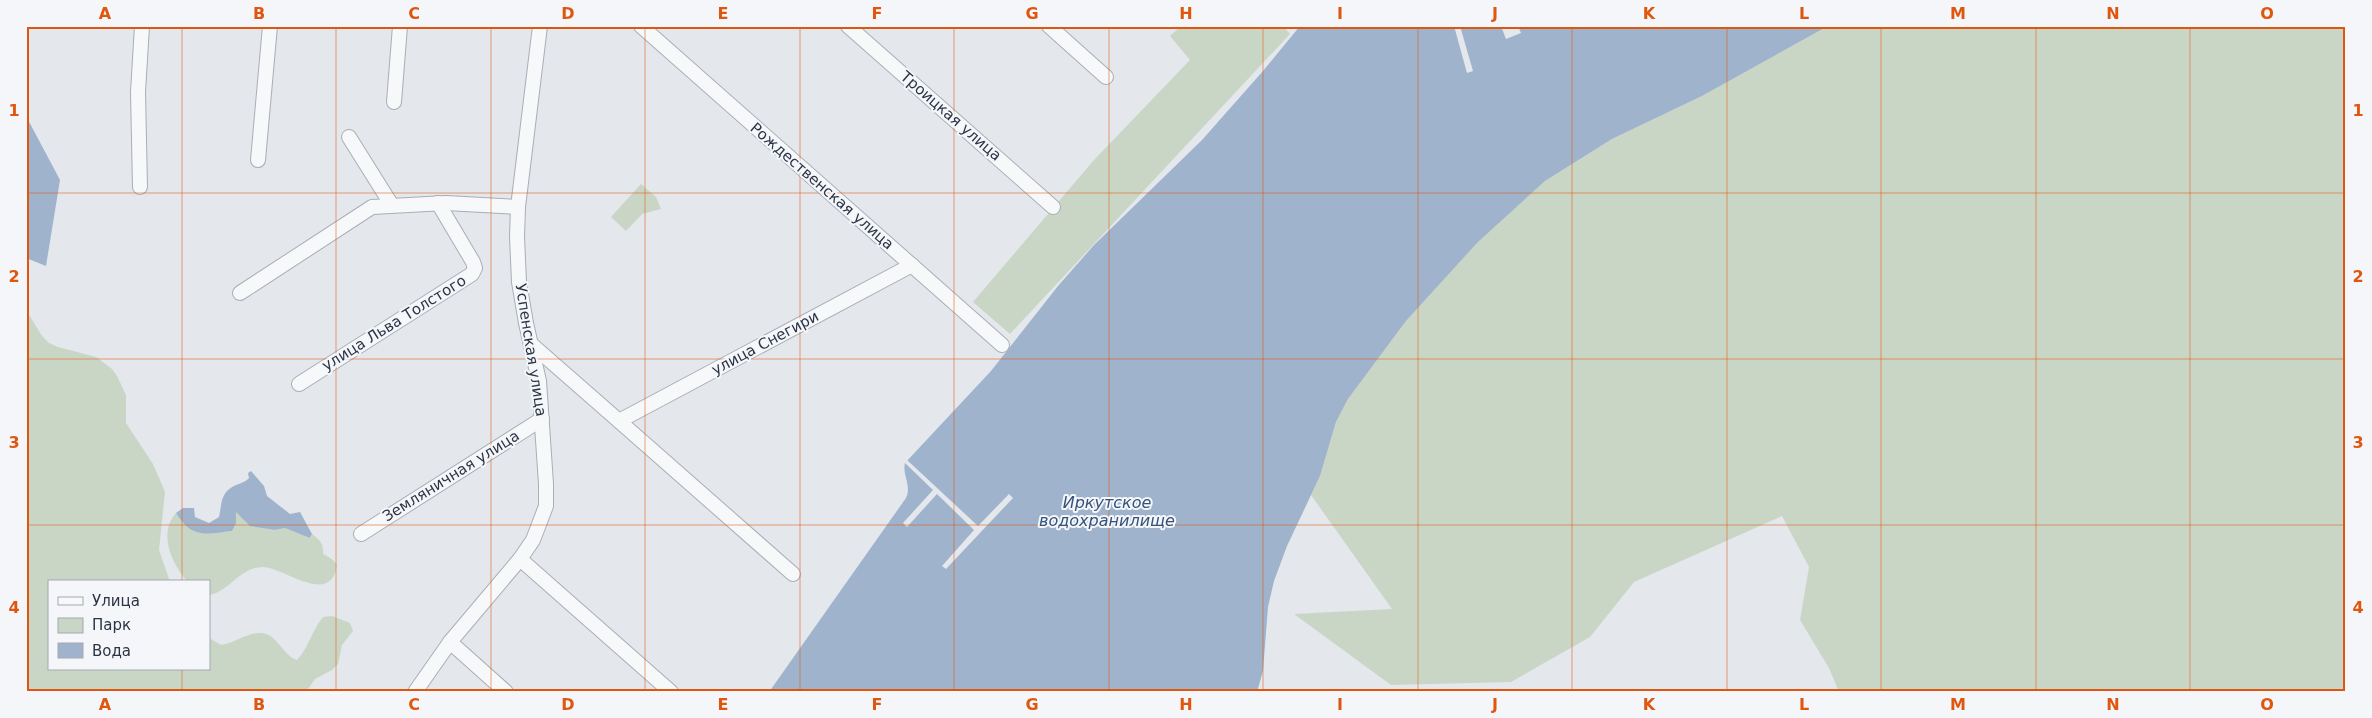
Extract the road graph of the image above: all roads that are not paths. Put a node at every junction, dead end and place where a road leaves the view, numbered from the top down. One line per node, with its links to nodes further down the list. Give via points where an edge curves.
1 (142, 26): 12 (street, via 138,92)
2 (270, 26): 11 (street)
3 (400, 26): 9 (street)
4 (540, 26): 15 (street, Успенская улица)
5 (642, 26): 17 (street, Рождественская улица)
6 (848, 26): 16 (street, Троицкая улица)
7 (1048, 26): 8 (street)
8 (1106, 77)
9 (394, 102)
10 (349, 137): 13 (street)
11 (258, 160)
12 (140, 187)
13 (391, 204): 14 (street); 18 (street, via 372,207)
14 (438, 204): 15 (street); 21 (street, улица Льва Толстого, via 473,262 472,274)
15 (518, 207): 19 (street, Успенская улица, via 519,282)
16 (1053, 207)
17 (912, 265): 20 (street, Рождественская улица); 23 (street, улица Снегири)
18 (240, 293)
19 (531, 344): 22 (street, Успенская улица, via 539,381); 23 (street)
20 (1002, 345)
21 (298, 384)
22 (542, 419): 24 (street, Земляничная улица); 25 (street, Успенская улица, via 546,506 533,540)
23 (619, 420): 26 (street)
24 (361, 534)
25 (520, 559): 27 (street, Успенская улица); 30 (street)
26 (793, 574)
27 (450, 642): 28 (street, Успенская улица); 29 (street)
28 (415, 692)
29 (506, 692)
30 (671, 692)

